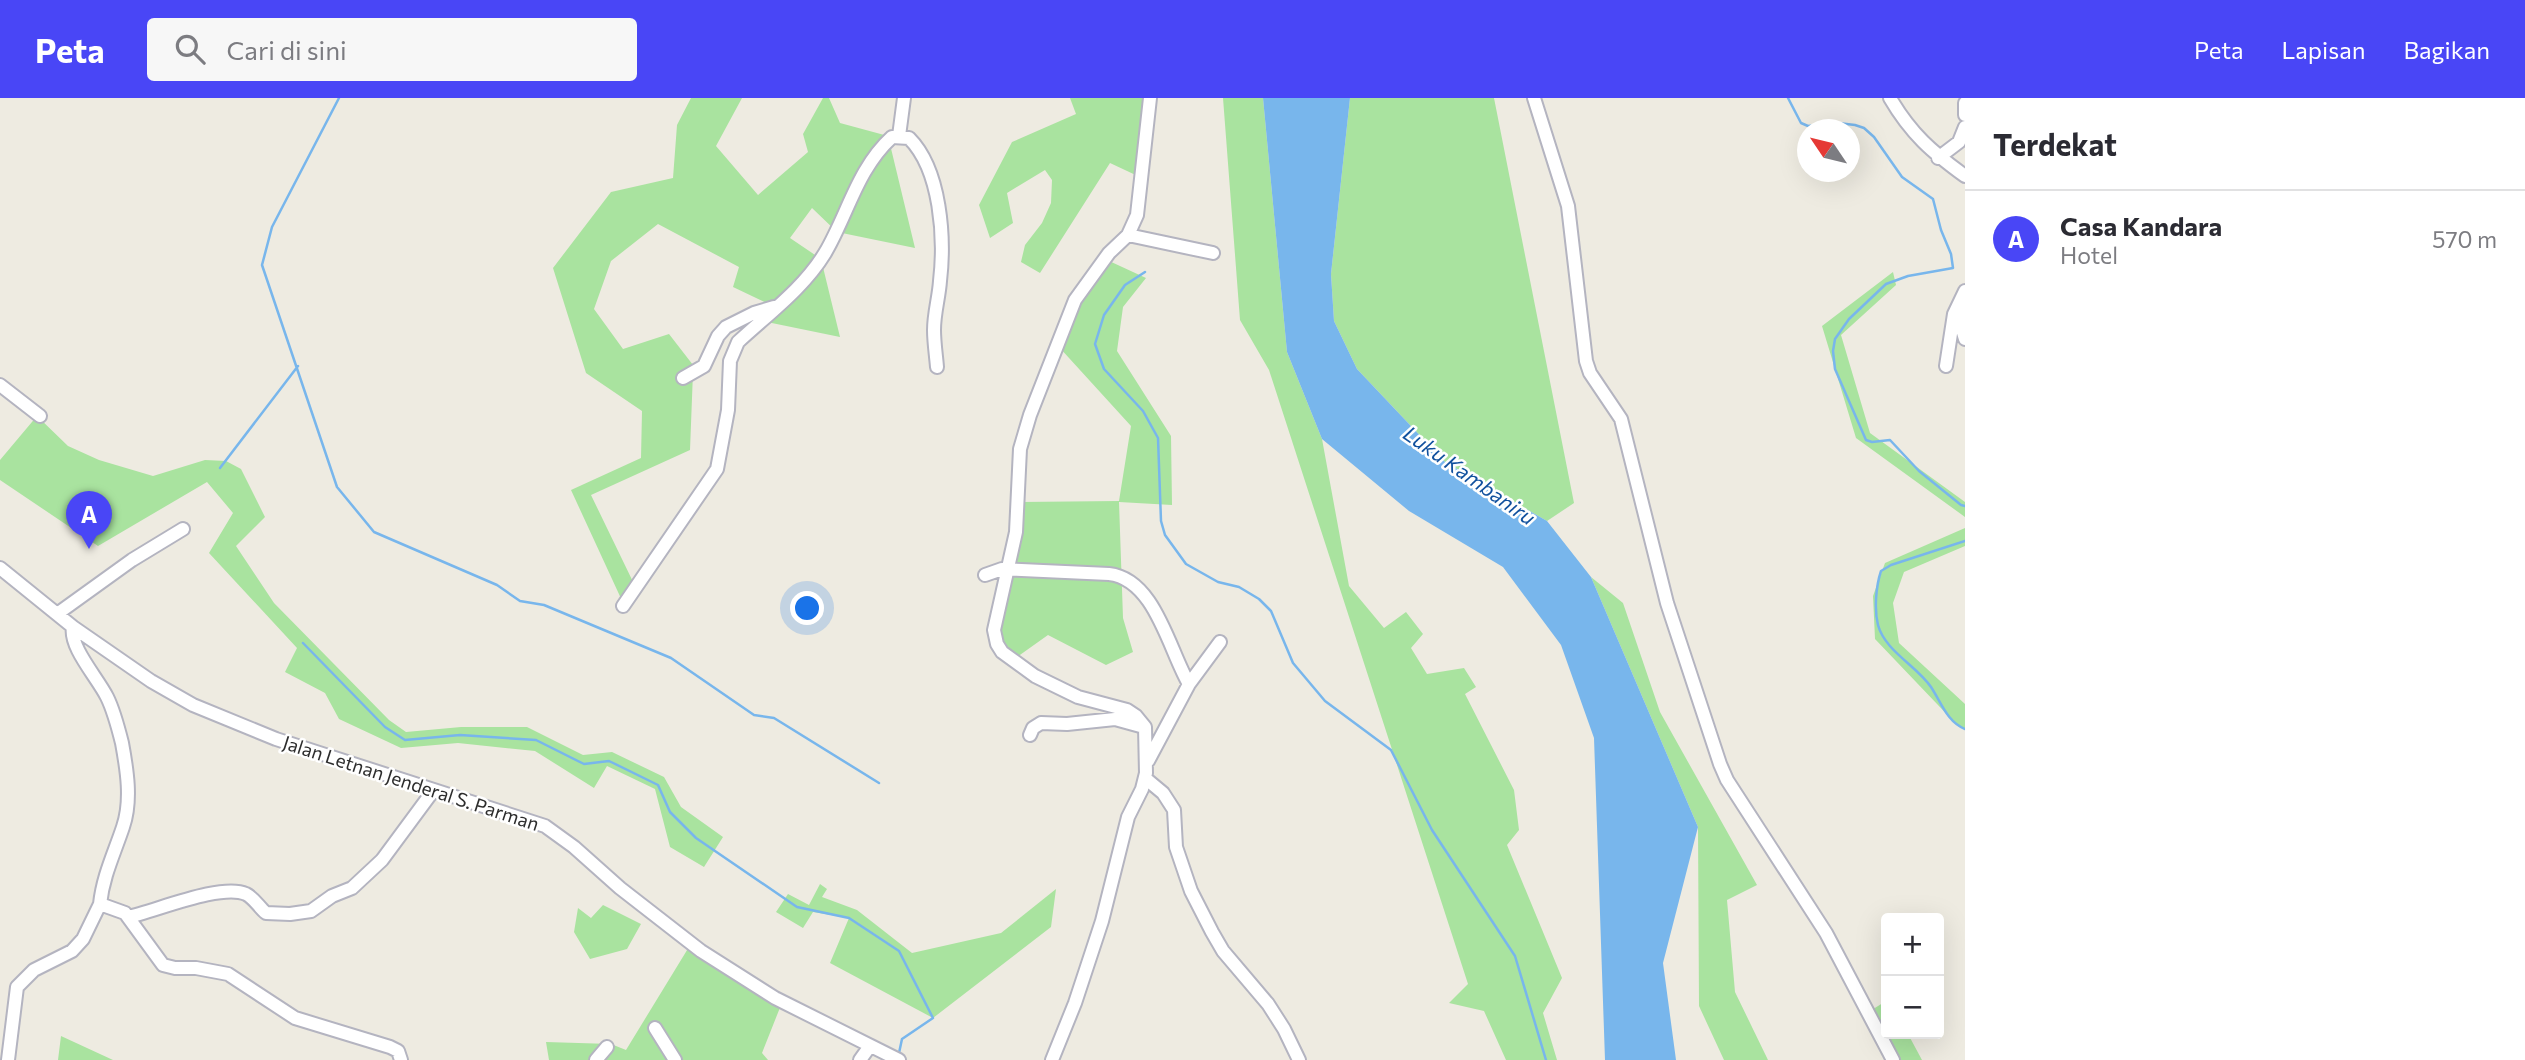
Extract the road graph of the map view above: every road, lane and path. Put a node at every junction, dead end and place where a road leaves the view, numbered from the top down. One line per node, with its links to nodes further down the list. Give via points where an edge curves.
1 (904, 98): 8 (street)
2 (1150, 98): 11 (street, via 1137,215)
3 (1534, 98): 49 (street, via 1567,206 1586,361 1621,419 1667,603 1711,742 1727,780 1826,933)
4 (1890, 98): 9 (street)
5 (1965, 103): 6 (street)
6 (1965, 115)
7 (1965, 127): 9 (street, via 1959,142)
8 (899, 136): 15 (street, via 880,147 868,163 824,255); 18 (street, via 909,138 926,161 942,227 934,330)
9 (1938, 158): 10 (street)
10 (1965, 176)
11 (1128, 235): 12 (street); 24 (street, via 1075,300 1038,390 1020,449 1017,522)
12 (1213, 253)
13 (1965, 290): 17 (street, via 1954,314)
14 (1965, 296): 16 (street, via 1961,326)
15 (778, 306): 19 (street, via 726,327 704,366); 26 (street, via 732,352 717,470)
16 (1965, 339)
17 (1946, 366)
18 (937, 367)
19 (682, 378)
20 (0, 385): 21 (street)
21 (40, 416)
22 (183, 529): 27 (street)
23 (0, 568): 27 (street, Jalan Letnan Jenderal S. Parman)
24 (1009, 569): 25 (street); 30 (street, via 1121,575 1129,580 1149,601); 31 (street, via 994,630 1002,652 1053,687 1127,710)
25 (985, 575)
26 (622, 606)
27 (57, 614): 28 (street, Jalan Letnan Jenderal S. Parman)
28 (73, 627): 35 (street, Jalan Letnan Jenderal S. Parman, via 151,681 203,709 276,739); 36 (street, via 74,644 108,699 117,725 128,788 124,827 106,870)
29 (1220, 642): 30 (street)
30 (1189, 684): 33 (street)
31 (1145, 727): 32 (street, via 1115,719 1041,723); 33 (street)
32 (1030, 735)
33 (1146, 764): 34 (street)
34 (1145, 778): 47 (street, via 1128,817 1075,1003); 48 (street, via 1174,810 1176,847 1212,932 1268,1004)
35 (433, 790): 37 (street, via 382,860 358,883 312,911 266,913 245,893 233,891); 40 (street, Jalan Letnan Jenderal S. Parman, via 545,826 701,951 775,998)
36 (100, 904): 37 (street); 41 (street, via 72,951 34,970 17,987)
37 (128, 917): 42 (street, via 163,965 228,974 295,1018 390,1047 398,1051)
38 (655, 1028): 44 (street)
39 (607, 1046): 43 (street)
40 (870, 1046): 45 (street); 46 (street, Jalan Letnan Jenderal S. Parman)
41 (8, 1060)
42 (401, 1060)
43 (596, 1060)
44 (675, 1060)
45 (860, 1060)
46 (899, 1060)
47 (1052, 1060)
48 (1299, 1060)
49 (1893, 1060)

